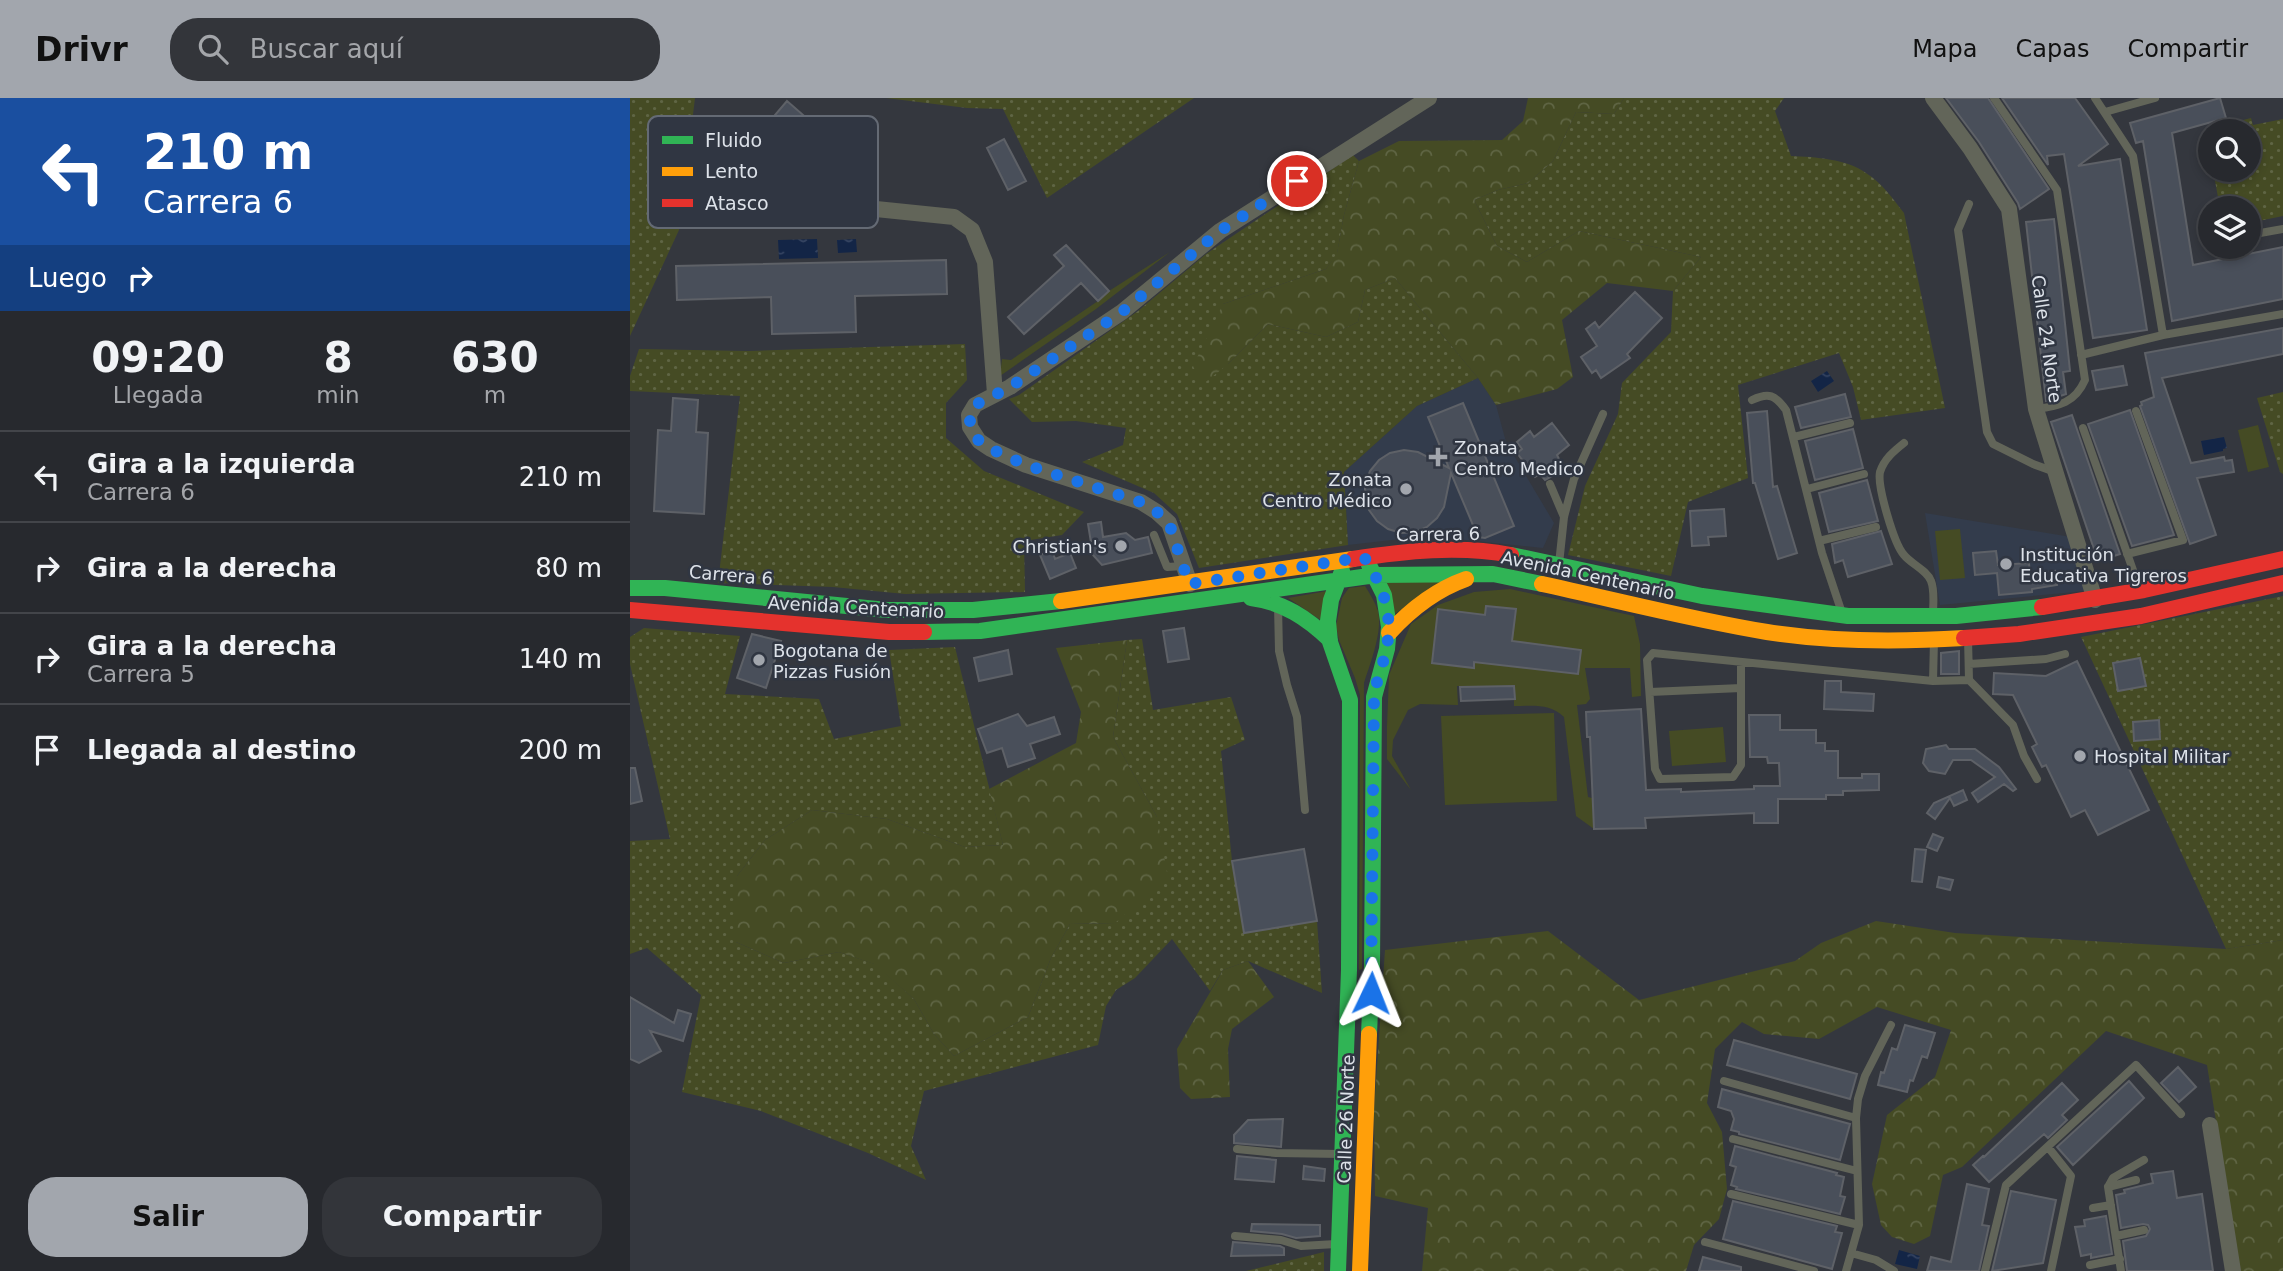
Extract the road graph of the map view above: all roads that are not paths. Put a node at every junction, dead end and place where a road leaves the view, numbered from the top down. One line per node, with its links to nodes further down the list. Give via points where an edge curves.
1 (1429, 98): 14 (street, via 1220,231 1122,312)
2 (1933, 98): 16 (street, Calle 24 Norte, via 2009,209)
3 (1993, 98): 13 (lane, via 2057,190)
4 (2095, 98): 6 (lane)
5 (2155, 98): 6 (lane)
6 (2105, 112): 12 (lane, via 2133,156)
7 (1969, 204): 23 (lane, via 1958,230 1987,432 1993,444)
8 (878, 209): 14 (street, via 954,217 972,230 985,262)
9 (2283, 229): 10 (lane)
10 (2261, 233)
11 (2283, 314): 12 (lane)
12 (2163, 335): 13 (lane)
13 (2081, 355): 16 (lane, via 2085,380 2080,391 2071,401)
14 (995, 394): 34 (street, via 972,410 970,428 979,441 1026,465 1141,502 1169,523)
15 (1752, 400): 21 (lane, via 1762,395 1780,401)
16 (2036, 409): 23 (street, Calle 24 Norte)
17 (2136, 411): 31 (lane, via 2183,540)
18 (1604, 414): 27 (lane, via 1574,479)
19 (1850, 423): 21 (lane)
20 (2082, 428): 31 (lane)
21 (1794, 437): 26 (lane)
22 (1904, 443): 48 (lane, via 1887,458 1880,483 1902,553 1931,582)
23 (2055, 472): 44 (street, Calle 24 Norte)
24 (1864, 474): 26 (lane)
25 (1550, 484): 27 (lane)
26 (1807, 489): 30 (lane)
27 (1564, 517): 35 (lane)
28 (1876, 527): 30 (lane)
29 (1154, 535): 34 (lane, via 1167,567)
30 (1819, 541): 47 (lane)
31 (2127, 554): 42 (lane)
32 (1357, 559): 35 (main road, Carrera 6, via 1461,550); 37 (main road, Calle 26 Norte); 38 (main road, Calle 26 Norte); 40 (main road, Carrera 6)
33 (2283, 559): 42 (main road, Carrera 6)
34 (1184, 566): 40 (street)
35 (1559, 566): 47 (main road, Carrera 6, via 1709,598)
36 (1493, 574): 37 (main road, Avenida Centenario); 49 (main road, via 1435,592); 52 (main road, Avenida Centenario, via 1767,632 1830,639)
37 (1376, 575): 38 (main road, Avenida Centenario); 49 (main road, Calle 26 Norte, via 1384,594)
38 (1338, 579): 43 (main road, Avenida Centenario); 51 (main road, Calle 26 Norte, via 1328,620)
39 (2283, 583): 50 (main road, Avenida Centenario, via 2141,616)
40 (1189, 584): 41 (main road, Carrera 6, via 1032,605 939,611)
41 (630, 588)
42 (2140, 591): 44 (main road, Carrera 6)
43 (1236, 596): 45 (main road); 46 (main road, Avenida Centenario, via 980,631 889,632)
44 (2095, 600): 48 (main road, Carrera 6)
45 (1278, 603): 51 (main road, via 1297,612); 61 (lane, via 1279,651 1297,717)
46 (633, 612)
47 (1843, 616): 48 (main road, Carrera 6)
48 (1933, 617): 52 (street)
49 (1389, 633): 88 (main road, Calle 26 Norte, via 1374,697 1372,967)
50 (1968, 638): 52 (main road, Avenida Centenario); 55 (lane)
51 (1330, 640): 70 (main road, Calle 26 Norte, via 1350,700 1349,970)
52 (1934, 640): 57 (lane)
53 (2065, 654): 55 (lane)
54 (1741, 662): 57 (lane); 58 (lane); 59 (lane, via 1653,653 1647,660)
55 (1969, 664): 56 (lane)
56 (1969, 680): 57 (lane); 60 (lane, via 2013,725)
57 (1933, 681)
58 (1741, 688): 59 (lane); 59 (lane, via 1741,765 1733,776 1661,779 1655,769)
59 (1650, 692)
60 (2037, 779)
61 (1305, 810)
62 (1891, 1025): 65 (lane, via 1865,1076)
63 (1724, 1081): 65 (lane)
64 (2181, 1114): 68 (lane, via 2136,1065)
65 (1856, 1118): 72 (lane)
66 (2210, 1125): 95 (street)
67 (1733, 1139): 72 (lane)
68 (2048, 1147): 92 (lane, via 2006,1185); 93 (lane, via 2071,1176)
69 (1237, 1149): 70 (lane)
70 (1341, 1152): 83 (main road, Calle 26 Norte)
71 (2144, 1160): 74 (lane, via 2113,1178)
72 (1857, 1171): 78 (lane)
73 (2136, 1180): 74 (lane)
74 (2108, 1186): 76 (lane)
75 (1731, 1194): 78 (lane)
76 (2110, 1205): 77 (lane); 81 (lane)
77 (2093, 1208)
78 (1859, 1226): 84 (lane)
79 (2144, 1230): 81 (lane)
80 (1235, 1236): 83 (lane, via 1301,1246)
81 (2116, 1236): 85 (lane)
82 (1705, 1242): 89 (lane)
83 (1339, 1244): 87 (main road, Calle 26 Norte)
84 (1851, 1253): 90 (lane); 91 (lane)
85 (2119, 1259): 86 (lane); 94 (lane)
86 (2090, 1265)
87 (1339, 1271)
88 (1360, 1271)
89 (1814, 1271)
90 (1846, 1271)
91 (1894, 1271)
92 (1985, 1271)
93 (2051, 1271)
94 (2122, 1271)
95 (2233, 1271)

